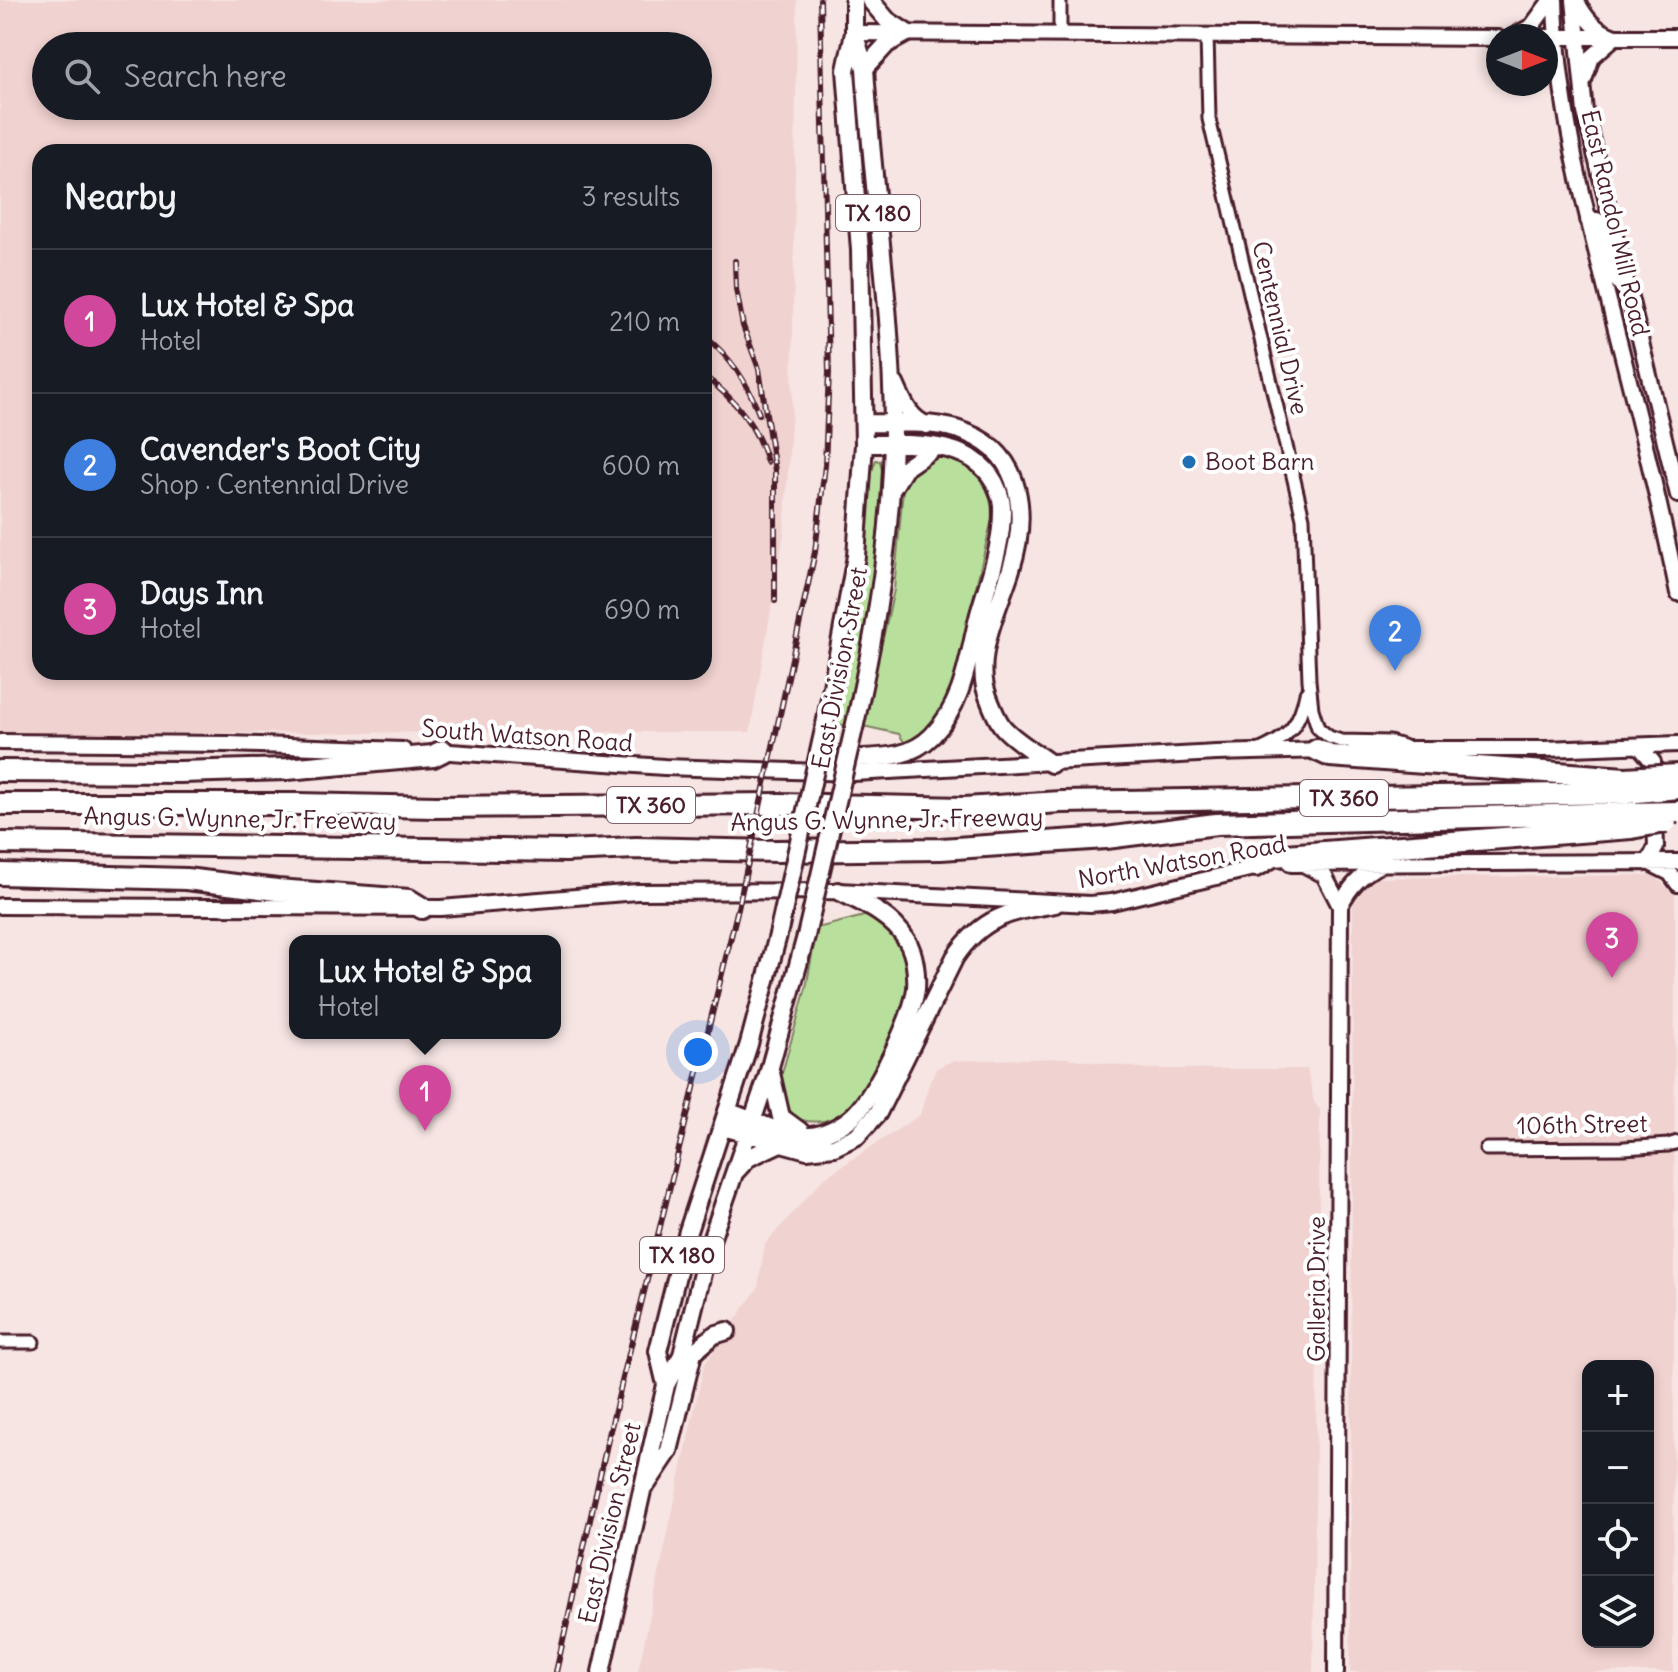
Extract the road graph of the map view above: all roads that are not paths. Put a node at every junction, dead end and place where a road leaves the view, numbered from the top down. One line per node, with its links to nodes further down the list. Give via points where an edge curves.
1 (854, 0): 8 (main road, East Division Street / TX 180)
2 (870, 0): 9 (main road)
3 (1060, 0): 10 (street)
4 (1553, 0): 6 (main road); 7 (main road, East Randol Mill Road)
5 (1575, 0): 13 (main road, East Randol Mill Road); 14 (main road, via 1590,23)
6 (1534, 24)
7 (1552, 24)
8 (854, 33): 9 (main road); 17 (main road, East Division Street / TX 180); 23 (main road, East Division Street / TX 180, via 846,70 860,250)
9 (907, 33): 10 (main road); 17 (main road, via 887,44)
10 (1060, 35): 11 (main road)
11 (1207, 35): 16 (main road); 34 (street, Centennial Drive, via 1209,119 1303,518)
12 (1558, 37): 13 (main road)
13 (1576, 37): 14 (main road); 19 (main road, East Randol Mill Road)
14 (1615, 37): 15 (main road); 19 (main road, via 1592,57)
15 (1678, 37)
16 (1486, 38)
17 (865, 68): 22 (main road, East Division Street / TX 180)
18 (1558, 74): 20 (main road, East Randol Mill Road)
19 (1582, 89): 21 (main road, East Randol Mill Road)
20 (1588, 220): 21 (main road, via 1602,225 1613,275); 31 (main road, East Randol Mill Road)
21 (1627, 292): 30 (main road, East Randol Mill Road)
22 (891, 378): 24 (main road, East Division Street / TX 180); 25 (main road, via 916,421)
23 (864, 423): 24 (main road); 26 (main road, East Division Street / TX 180)
24 (893, 424): 25 (main road); 27 (main road, East Division Street / TX 180)
25 (927, 426): 42 (main road, via 968,433 995,450 1021,499 1012,567 985,652 985,687 1002,727)
26 (864, 444): 27 (main road); 65 (main road, East Division Street / TX 180, bridge, via 856,556 825,725 778,935)
27 (892, 444): 28 (main road); 29 (main road, East Division Street / TX 180)
28 (937, 447): 29 (main road, via 905,468); 43 (main road, via 979,462 993,477 1003,503 996,558 954,708 921,746 899,756 839,759)
29 (891, 490): 64 (main road, East Division Street / TX 180, bridge, via 884,577 855,724)
30 (1678, 495)
31 (1668, 542): 32 (main road); 33 (main road, East Randol Mill Road)
32 (1678, 558)
33 (1678, 593)
34 (1309, 680): 38 (street, Centennial Drive, via 1318,728 1329,737); 41 (street, Centennial Drive, via 1292,729 1280,742)
35 (0, 742): 40 (main road, South Watson Road)
36 (1678, 744): 37 (main road)
37 (1639, 746): 38 (main road); 55 (main road, via 1653,762 1656,847)
38 (1413, 748): 39 (main road)
39 (1317, 750): 41 (main road); 47 (highway)
40 (443, 751): 43 (main road, South Watson Road, via 664,767); 44 (highway, via 287,769)
41 (1259, 751): 42 (main road)
42 (1051, 764): 43 (main road, South Watson Road)
43 (826, 770)
44 (0, 771)
45 (1678, 775): 47 (highway, bridge)
46 (1678, 788): 47 (highway, Angus G. Wynne, Jr. Freeway / TX 360, bridge)
47 (1628, 803): 48 (highway, Angus G. Wynne, Jr. Freeway / TX 360, via 1061,802 965,808); 49 (highway, Angus G. Wynne, Jr. Freeway / TX 360, bridge); 50 (highway, bridge); 51 (highway, Angus G. Wynne, Jr. Freeway / TX 360, via 1216,824 941,849 566,851); 56 (highway, via 1273,856)
48 (0, 804)
49 (1678, 812)
50 (1678, 820)
51 (0, 843)
52 (1678, 862): 55 (main road, North Watson Road)
53 (1301, 863): 54 (main road, North Watson Road); 56 (main road, North Watson Road); 62 (main road, via 1324,875)
54 (1384, 863): 55 (main road, North Watson Road); 62 (main road, via 1359,878)
55 (1648, 863): 58 (main road, via 1662,867)
56 (1256, 866): 60 (main road, North Watson Road, via 1112,902)
57 (0, 874): 63 (highway, via 186,879 409,900)
58 (1678, 884)
59 (838, 891): 60 (main road, North Watson Road); 63 (main road, via 637,892); 67 (main road, via 877,909 907,941 916,988 910,1014 864,1104 831,1129)
60 (1055, 904): 69 (main road, via 1001,915 964,944 868,1127 834,1147 807,1150)
61 (0, 906): 63 (main road)
62 (1340, 906): 78 (main road, Galleria Drive)
63 (422, 908)
64 (770, 1067): 66 (main road, East Division Street / TX 180); 67 (main road, via 781,1117)
65 (725, 1119): 66 (main road); 75 (main road, East Division Street / TX 180, via 688,1231 658,1351)
66 (751, 1127): 67 (main road); 69 (main road); 71 (main road, East Division Street / TX 180)
67 (804, 1135)
68 (1678, 1142): 70 (street, 106th Street, via 1624,1148)
69 (778, 1144): 71 (main road, via 748,1158)
70 (1486, 1149)
71 (734, 1172): 75 (main road, East Division Street / TX 180, via 682,1355)
72 (727, 1331): 76 (main road, via 693,1353 669,1451)
73 (0, 1342): 74 (street)
74 (33, 1342)
75 (666, 1385): 76 (main road, East Division Street / TX 180)
76 (641, 1492): 77 (main road, East Division Street / TX 180)
77 (601, 1672)
78 (1336, 1672)

